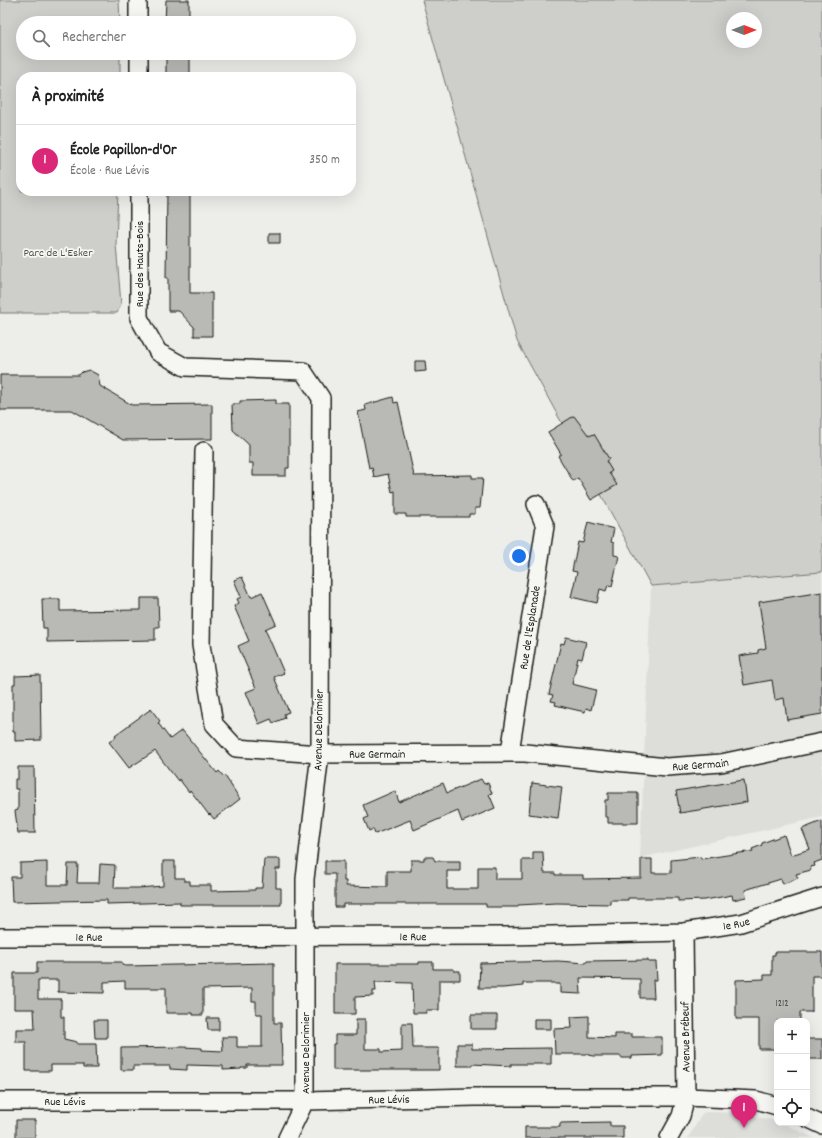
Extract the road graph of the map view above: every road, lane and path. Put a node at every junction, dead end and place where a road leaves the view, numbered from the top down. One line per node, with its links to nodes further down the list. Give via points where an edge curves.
1 (138, 0): 2 (street)
2 (138, 16)
3 (138, 60): 4 (street)
4 (139, 72)
5 (139, 196): 6 (street, Rue des Hauts-Bois, via 139,318 158,352 185,367)
6 (303, 371): 11 (street, Avenue Delorimier, via 321,398)
7 (204, 451): 11 (street, Rue Germain, via 200,645 214,724 236,748)
8 (536, 504): 10 (street, Rue de l'Esplanade, via 544,526)
9 (822, 742): 10 (street, Rue Germain, via 721,763 667,767)
10 (510, 752): 11 (street, Rue Germain)
11 (320, 754): 14 (street, Avenue Delorimier, via 305,879)
12 (822, 897): 13 (street, 1e Rue, via 741,923)
13 (684, 932): 14 (street, 1e Rue, via 508,936); 16 (street, Avenue Brébeuf)
14 (305, 935): 15 (street, 1e Rue); 18 (street, Avenue Delorimier)
15 (0, 937)
16 (686, 1097): 18 (street, Rue Lévis, via 475,1097); 19 (street, Rue Lévis, via 756,1100); 23 (street, Avenue Brébeuf, via 681,1116)
17 (0, 1101): 18 (street, Rue Lévis)
18 (305, 1101): 22 (street, Avenue Delorimier)
19 (774, 1105)
20 (810, 1119): 21 (street)
21 (822, 1125)
22 (287, 1138)
23 (669, 1138)

